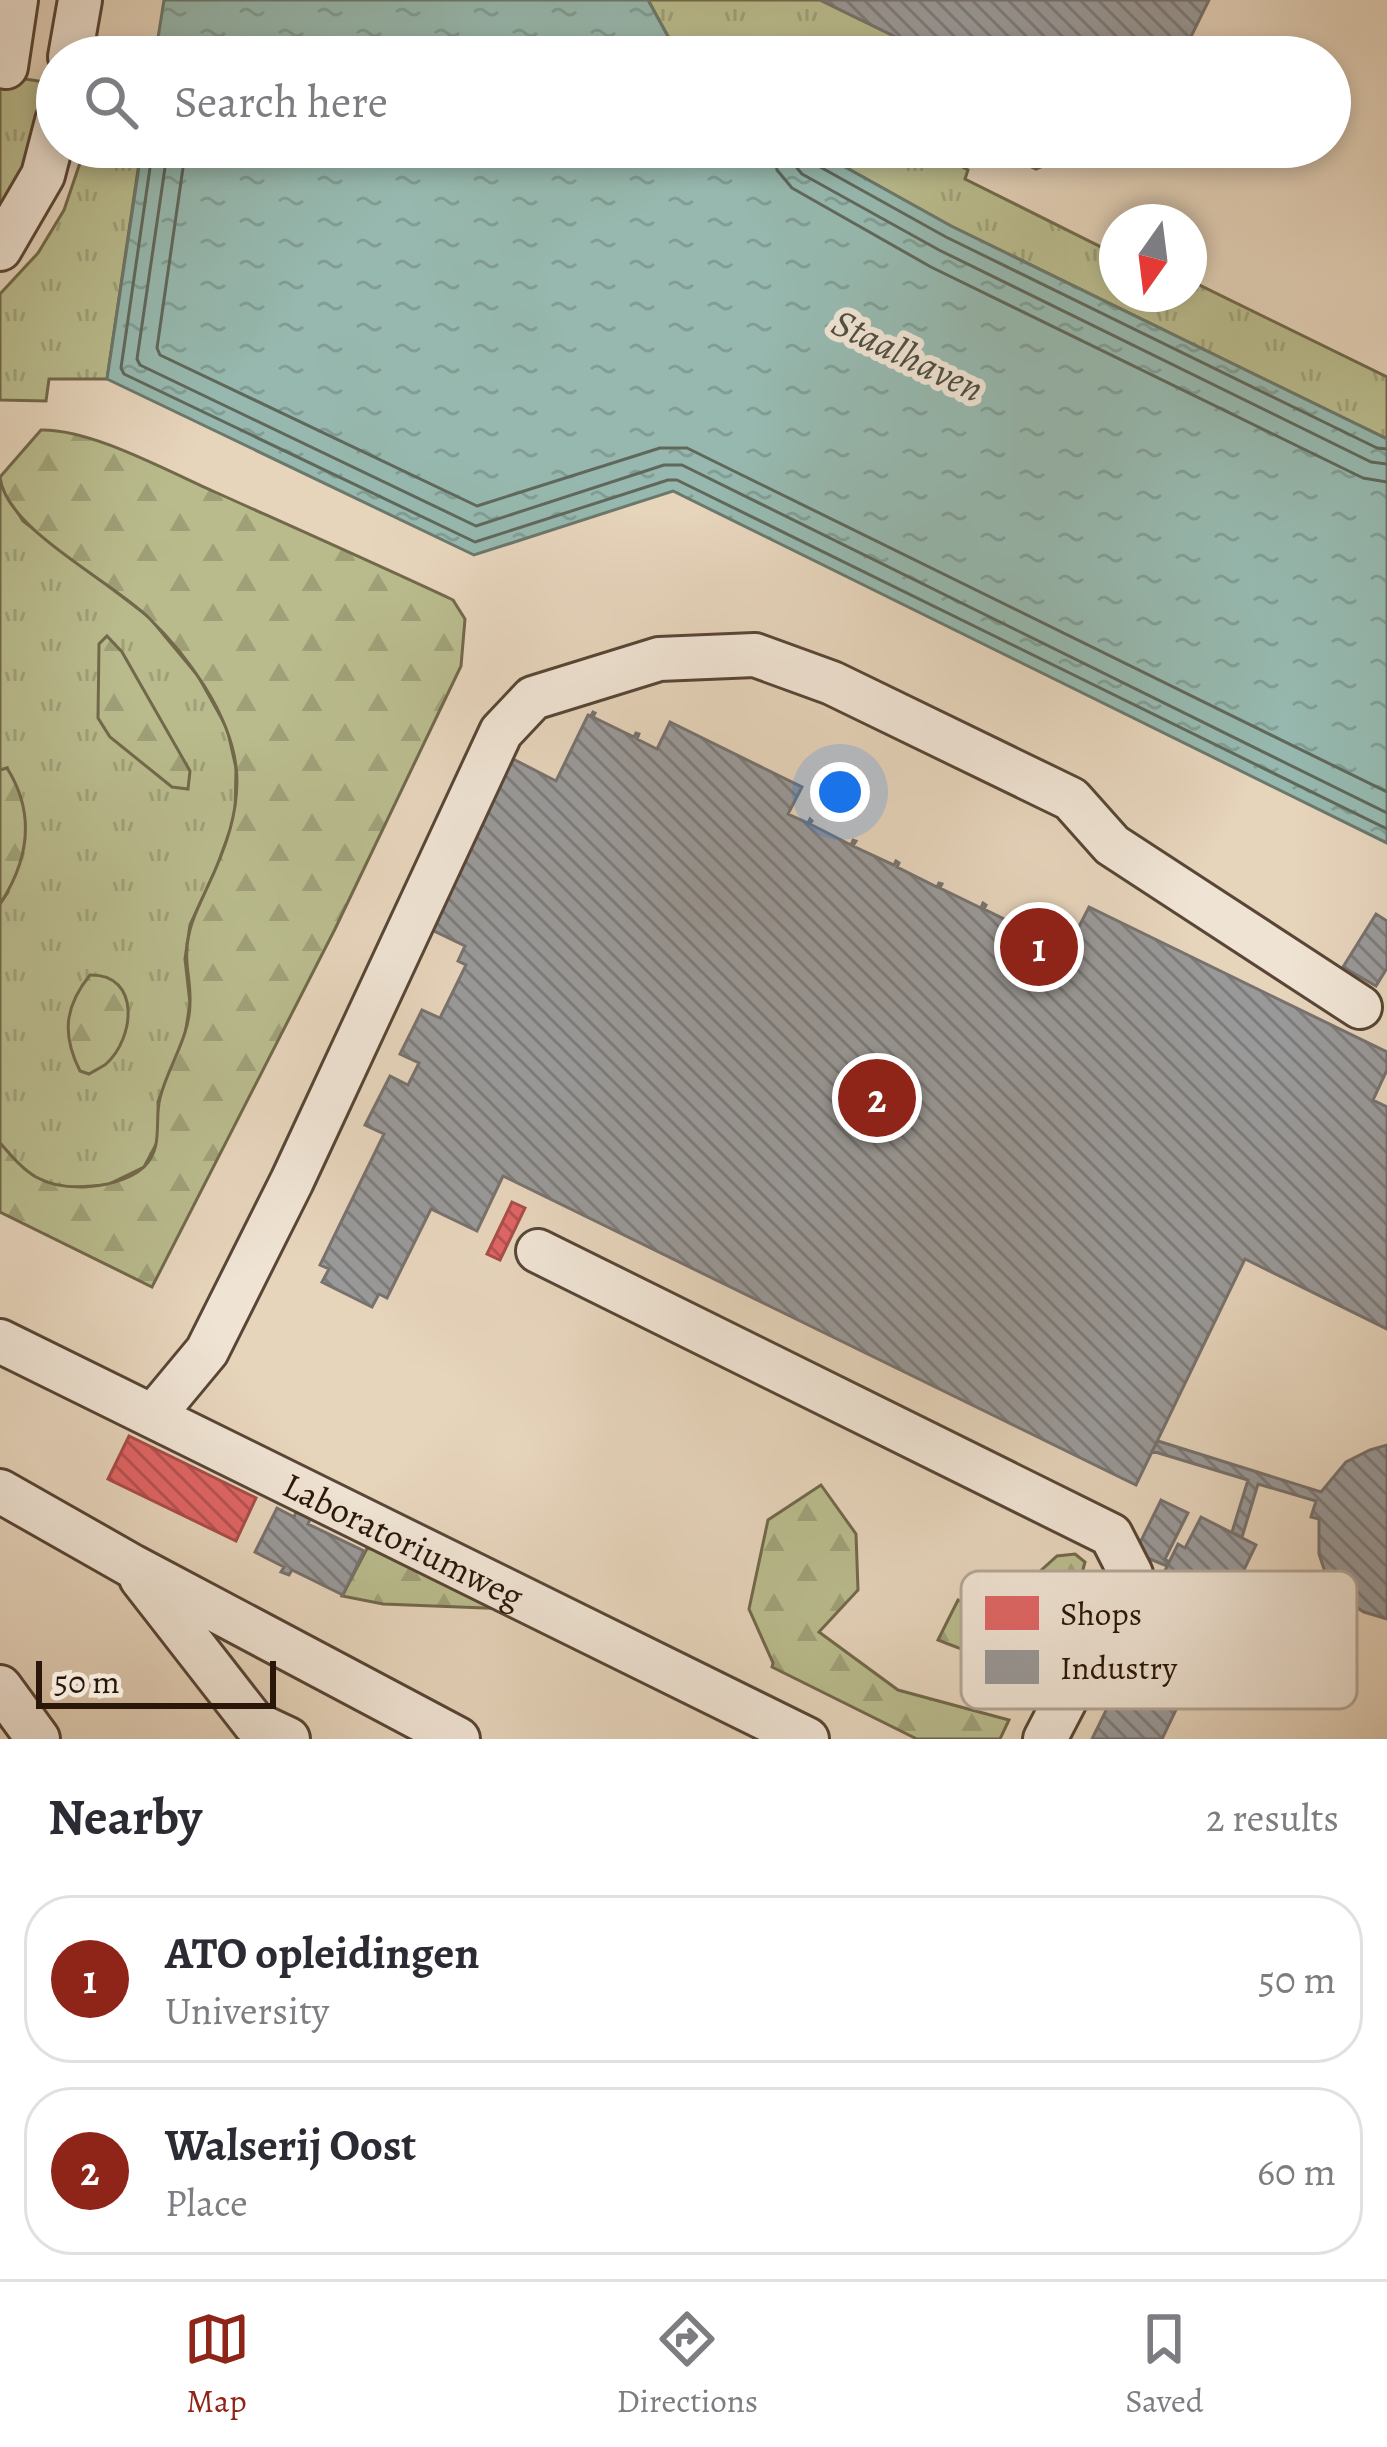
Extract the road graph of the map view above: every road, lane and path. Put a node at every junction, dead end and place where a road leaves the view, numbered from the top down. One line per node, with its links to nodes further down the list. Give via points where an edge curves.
1 (80, 0): 3 (street)
2 (10, 3): 4 (street)
3 (74, 36)
4 (6, 67)
5 (45, 168): 6 (street)
6 (0, 249)
7 (1360, 1007): 10 (street, via 1112,845 1071,799 832,683 755,655 659,659 533,698 501,732 207,1351)
8 (538, 1251): 13 (street, via 1111,1535)
9 (0, 1341): 10 (street, Laboratoriumweg)
10 (153, 1416): 19 (street, Laboratoriumweg)
11 (0, 1490): 12 (street)
12 (132, 1566): 17 (street, via 254,1723); 18 (street)
13 (1130, 1571)
14 (0, 1687): 16 (street)
15 (1061, 1709): 20 (street)
16 (38, 1739)
17 (288, 1739)
18 (458, 1739)
19 (807, 1739)
20 (1045, 1739)

